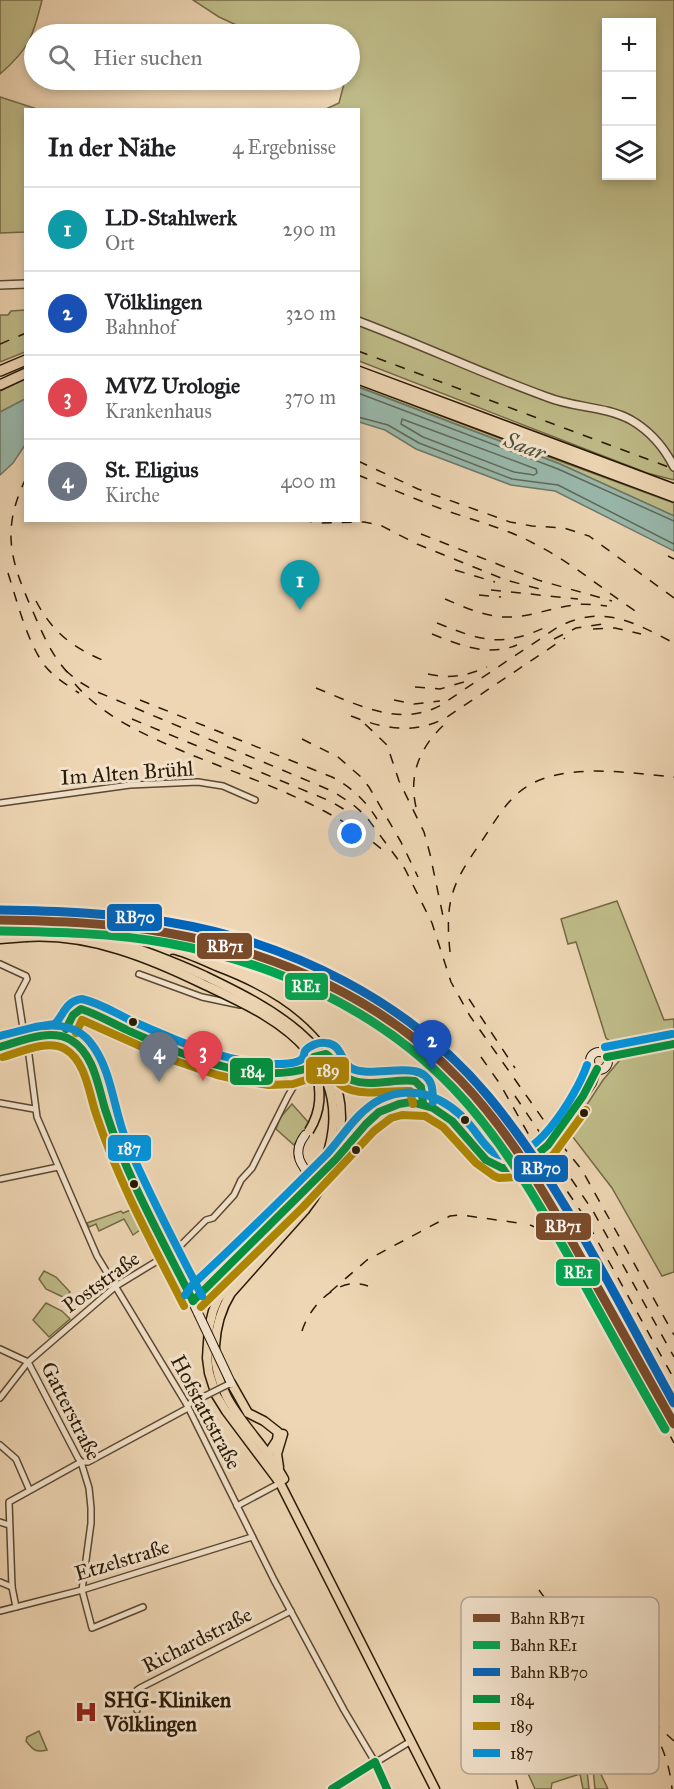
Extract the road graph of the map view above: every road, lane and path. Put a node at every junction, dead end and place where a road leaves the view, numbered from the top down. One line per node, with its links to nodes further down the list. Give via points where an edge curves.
1 (24, 284): 2 (street)
2 (0, 285)
3 (360, 322): 12 (street, via 548,398 624,417 646,430)
4 (24, 361): 5 (highway)
5 (0, 371)
6 (24, 371): 9 (highway)
7 (24, 371): 11 (highway)
8 (360, 372): 13 (highway)
9 (0, 379)
10 (360, 380): 13 (highway)
11 (0, 385)
12 (674, 467)
13 (667, 489): 14 (highway)
14 (674, 497)
15 (255, 800): 16 (street, Im Alten Brühl, via 223,786 198,782 130,785)
16 (0, 803)
17 (0, 932): 18 (main road)
18 (26, 933): 19 (main road); 20 (main road, bridge, via 62,931 92,935); 32 (main road, bridge, via 100,945 181,973 259,1013 292,1036)
19 (0, 939)
20 (161, 957): 30 (main road, bridge, via 183,962 258,994 300,1022); 48 (main road, bridge, via 238,992 281,1018 308,1041 325,1063 339,1100 340,1138 329,1173)
21 (0, 964): 27 (street, Hofstattstraße, via 26,976 18,996)
22 (140, 974): 32 (street, via 202,997 255,1010 282,1026)
23 (106, 1020): 24 (street, via 81,1009 71,1016); 35 (main road, via 226,1067)
24 (66, 1029): 25 (street); 26 (main road)
25 (58, 1036): 26 (main road); 27 (main road)
26 (69, 1039): 49 (main road, via 82,1048 90,1062 114,1139)
27 (26, 1040): 29 (main road); 41 (street, Hofstattstraße)
28 (674, 1044): 31 (main road)
29 (0, 1047)
30 (324, 1050): 32 (main road); 36 (main road, via 334,1060 336,1073 325,1080)
31 (608, 1057): 34 (main road, via 607,1066); 34 (main road, via 600,1052 592,1055 591,1063)
32 (313, 1059): 33 (main road); 43 (main road, bridge, via 319,1110); 48 (main road, bridge, via 331,1096 333,1132 323,1169)
33 (309, 1068): 35 (main road); 36 (main road)
34 (597, 1069): 42 (main road)
35 (287, 1074): 37 (main road)
36 (315, 1078): 37 (main road)
37 (302, 1079): 49 (street, Poststraße, via 295,1084 234,1195)
38 (390, 1082): 40 (main road, via 415,1081 421,1087)
39 (0, 1103): 41 (street)
40 (423, 1103): 45 (main road, via 446,1114 487,1161 501,1168); 47 (main road, via 399,1104 380,1113)
41 (34, 1109): 44 (street, Hofstattstraße)
42 (565, 1124)
43 (307, 1133): 47 (main road, via 298,1147 298,1158)
44 (58, 1167): 46 (street); 50 (street, Hofstattstraße, via 98,1256)
45 (520, 1167)
46 (0, 1179)
47 (314, 1180): 51 (main road)
48 (302, 1208): 57 (main road, via 239,1282 222,1309 215,1342 216,1372); 60 (main road, via 225,1289 209,1327 207,1358 216,1395 237,1427)
49 (169, 1255): 50 (street, Poststraße); 51 (main road)
50 (116, 1286): 53 (street, Poststraße); 56 (street, Hofstattstraße)
51 (193, 1301): 54 (main road, bridge)
52 (0, 1349): 53 (street, Gatterstraße)
53 (28, 1362): 55 (street, Poststraße); 61 (street, Gatterstraße)
54 (231, 1383): 56 (street, bridge); 58 (main road, via 245,1409)
55 (0, 1398)
56 (188, 1407): 61 (street, via 88,1462); 65 (street, Hofstattstraße)
57 (243, 1422): 58 (main road, via 267,1443 274,1435); 60 (main road)
58 (267, 1423): 60 (main road, via 278,1436); 62 (main road, via 275,1422 283,1430 277,1457)
59 (0, 1444): 64 (street, via 16,1458)
60 (265, 1454): 62 (main road); 63 (main road)
61 (81, 1462): 64 (street); 72 (street, Gatterstraße, via 89,1488 91,1515)
62 (280, 1471): 70 (main road)
63 (280, 1483): 65 (street); 70 (main road)
64 (29, 1489): 67 (street, via 12,1498 8,1506)
65 (237, 1506): 68 (street, Hofstattstraße)
66 (0, 1522): 67 (street)
67 (9, 1526): 71 (street)
68 (252, 1537): 72 (street, Etzelstraße); 76 (street, Hofstattstraße)
69 (0, 1582): 71 (street)
70 (333, 1586): 78 (main road)
71 (12, 1587): 73 (street)
72 (82, 1590): 73 (street, Etzelstraße); 74 (street, Gatterstraße, via 92,1628)
73 (16, 1607): 75 (street, Etzelstraße)
74 (143, 1607)
75 (0, 1611)
76 (291, 1611): 77 (street, Richardstraße, via 136,1690); 79 (street, Hofstattstraße)
77 (137, 1710)
78 (411, 1741): 79 (street); 82 (main road)
79 (375, 1762): 80 (street); 81 (street, Hofstattstraße)
80 (332, 1789)
81 (387, 1789)
82 (435, 1789)

